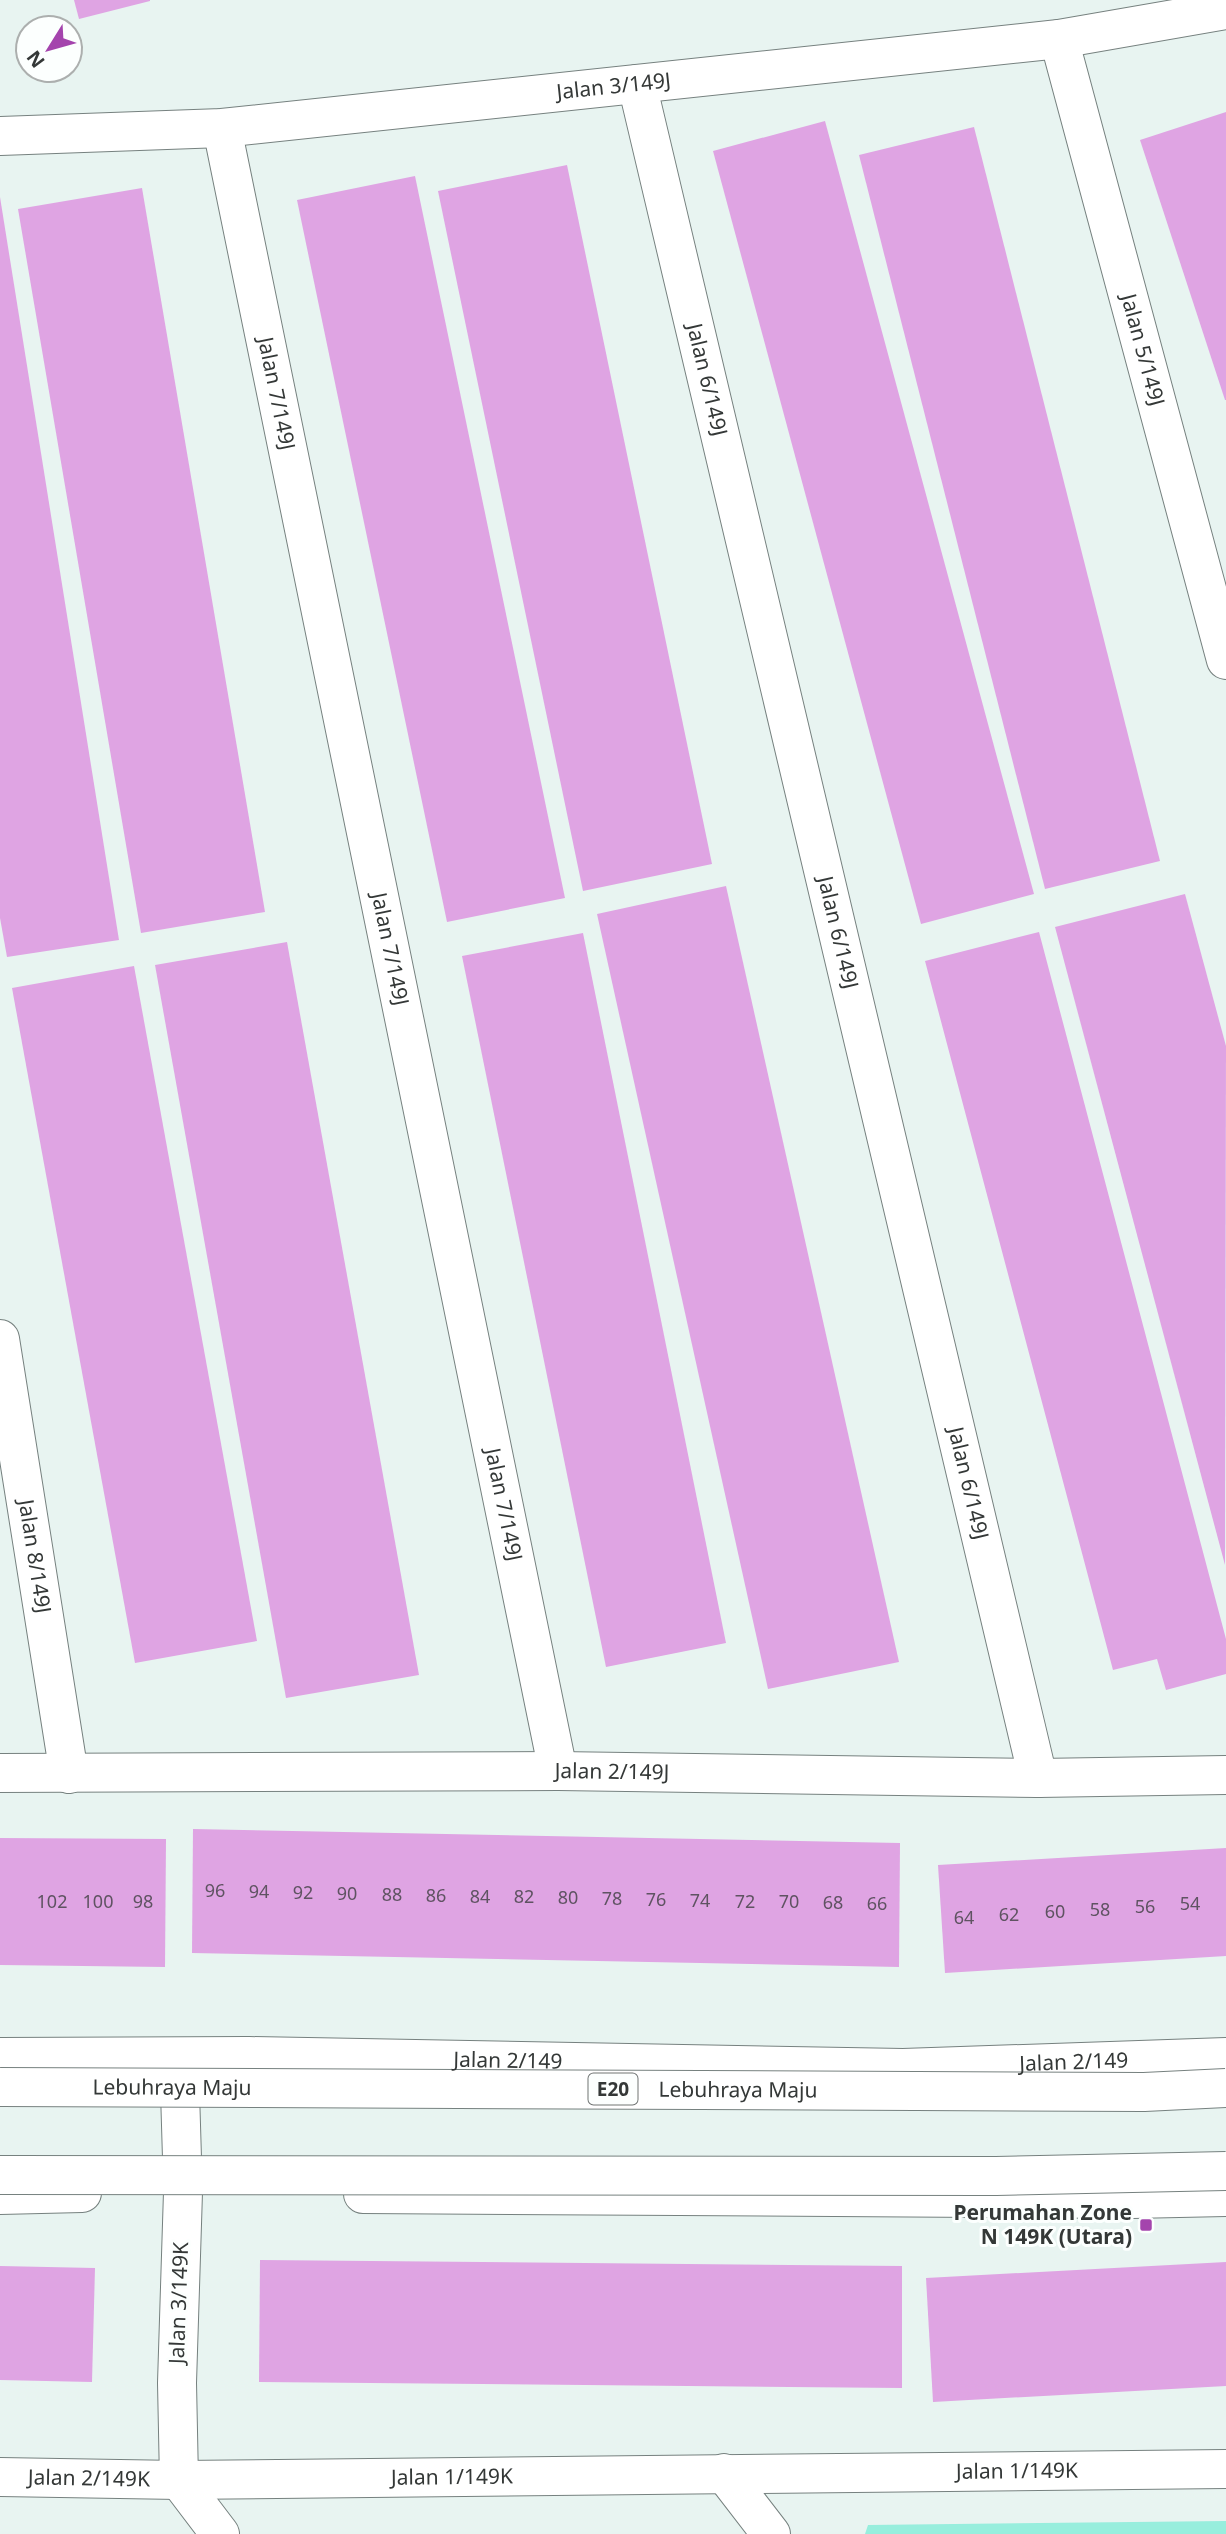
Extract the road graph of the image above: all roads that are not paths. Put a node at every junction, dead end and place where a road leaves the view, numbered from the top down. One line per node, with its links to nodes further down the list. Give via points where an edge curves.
1 (1226, 10): 2 (main road, Jalan 3/149J)
2 (1059, 39): 3 (main road, Jalan 3/149J); 6 (main road, Jalan 5/149J)
3 (637, 84): 4 (main road, Jalan 3/149J); 12 (main road, Jalan 6/149J)
4 (222, 128): 5 (main road, Jalan 3/149J); 8 (main road, Jalan 7/149J)
5 (0, 136)
6 (1226, 660)
7 (0, 1339): 10 (main road, Jalan 8/149J)
8 (558, 1771): 10 (main road, Jalan 2/149J); 12 (main road, Jalan 2/149J)
9 (0, 1773): 10 (main road, Jalan 2/149J)
10 (69, 1774)
11 (1226, 1774): 12 (main road, Jalan 2/149J)
12 (1038, 1778)
13 (0, 2057): 15 (main road, Jalan 2/149)
14 (1226, 2057): 15 (main road, Jalan 2/149, via 903,2068)
15 (179, 2058): 20 (main road, Jalan 3/149K)
16 (0, 2087): 17 (main road, Lebuhraya Maju / E20, bridge, via 1130,2092)
17 (1226, 2088)
18 (1226, 2171): 19 (main road, bridge, via 996,2176)
19 (0, 2175)
20 (183, 2192): 21 (main road); 22 (main road); 26 (main road, Jalan 3/149K)
21 (0, 2195)
22 (1226, 2197)
23 (1226, 2469): 24 (main road, Jalan 1/149K)
24 (724, 2473): 26 (main road, Jalan 1/149K); 28 (main road)
25 (0, 2477): 26 (main road, Jalan 2/149K)
26 (179, 2480): 27 (main road)
27 (220, 2534)
28 (771, 2534)

